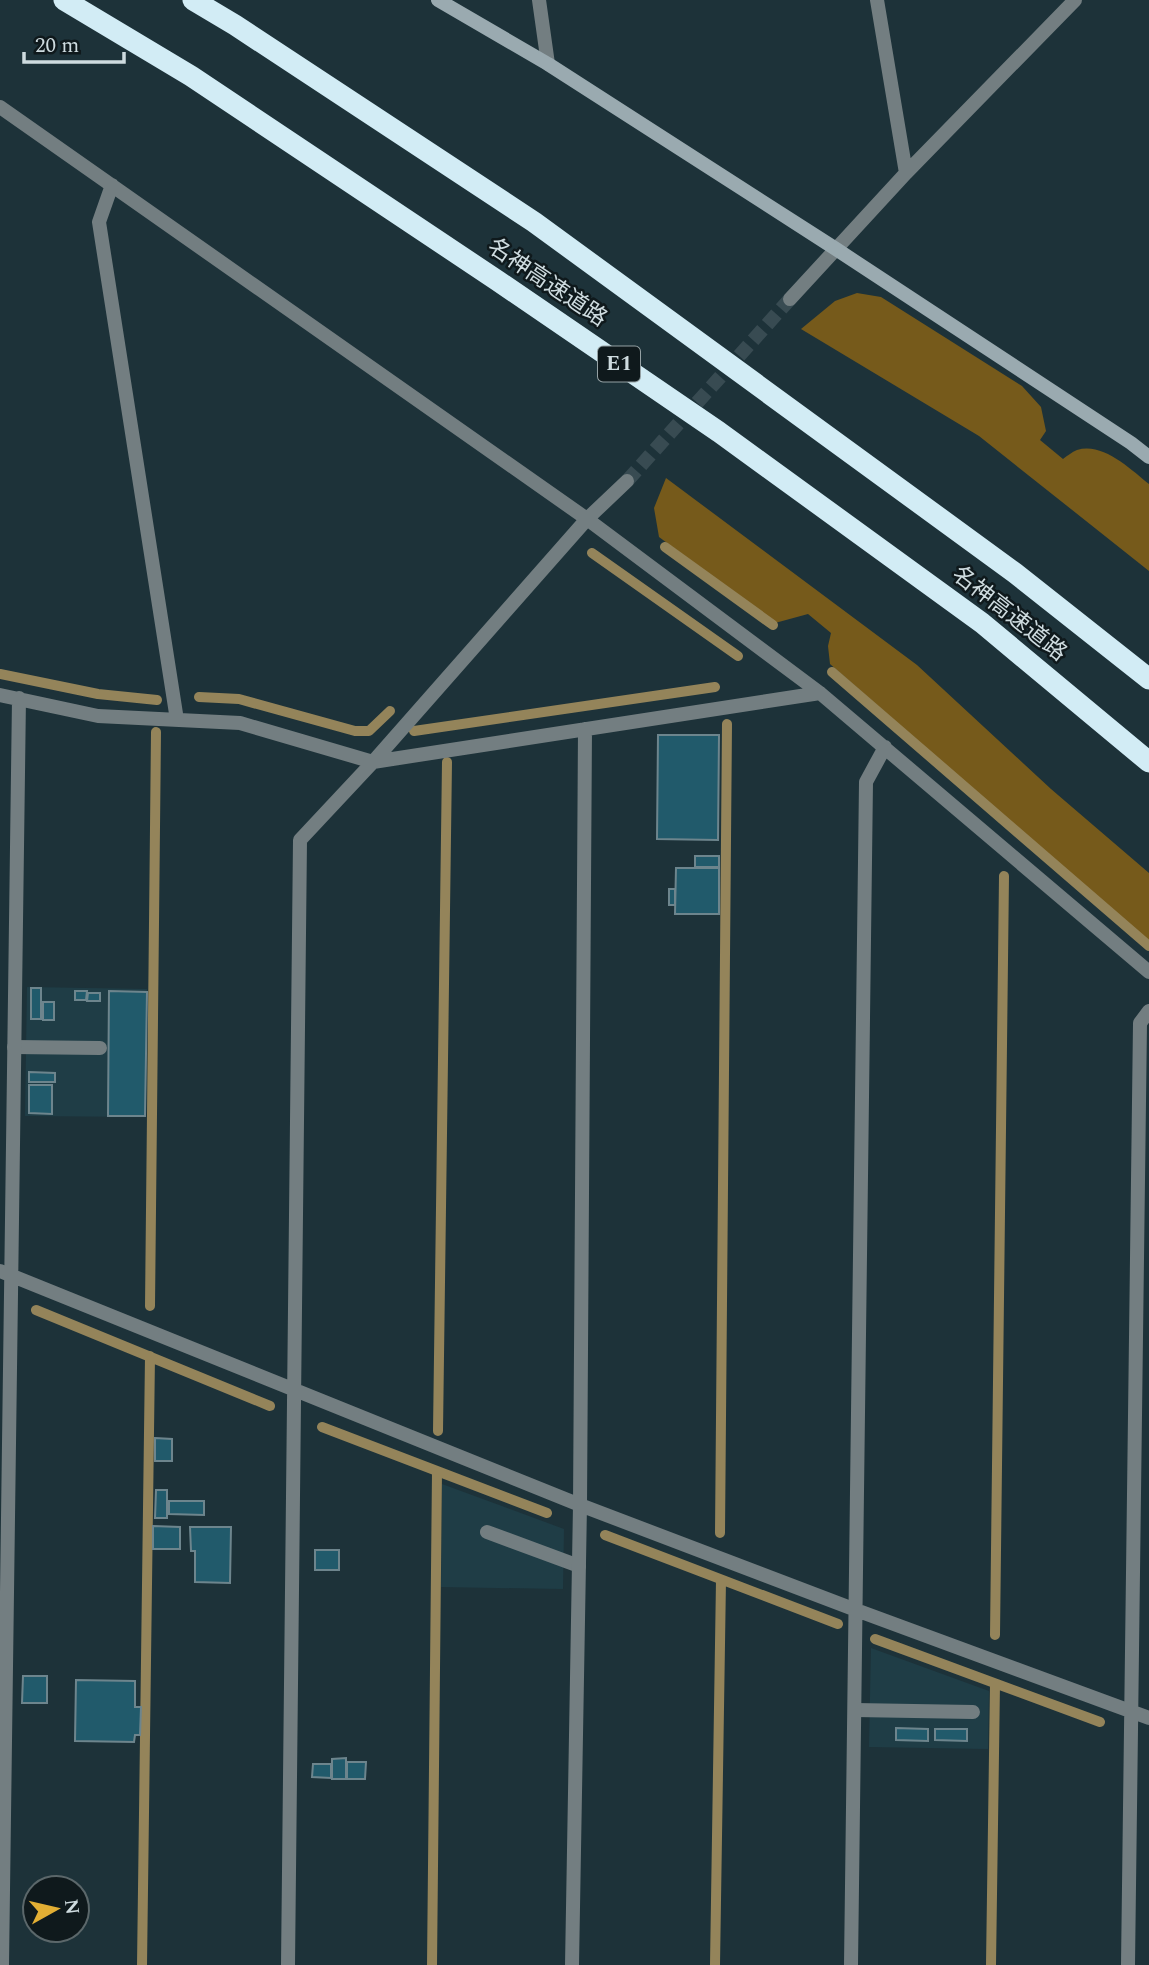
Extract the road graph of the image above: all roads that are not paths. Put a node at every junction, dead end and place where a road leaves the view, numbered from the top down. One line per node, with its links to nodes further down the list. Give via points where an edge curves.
1 (64, 0): 24 (highway, 名神高速道路 / E1, via 191,76 719,432 982,623)
2 (193, 0): 16 (highway, 名神高速道路, via 534,222 1015,573)
3 (438, 0): 7 (street)
4 (539, 0): 7 (street)
5 (877, 0): 9 (street)
6 (1075, 0): 9 (street)
7 (548, 64): 11 (street)
8 (0, 107): 10 (street)
9 (906, 173): 11 (street)
10 (112, 185): 15 (street); 20 (street, via 99,222)
11 (836, 249): 12 (street); 13 (street)
12 (790, 299)
13 (1149, 457)
14 (627, 481): 15 (street)
15 (587, 519): 17 (street); 23 (street)
16 (1149, 679)
17 (820, 693): 21 (street); 22 (street)
18 (0, 695): 19 (street)
19 (19, 698): 20 (street, via 98,716); 27 (street)
20 (177, 720): 23 (street, via 240,723)
21 (585, 729): 23 (street); 31 (street)
22 (885, 747): 25 (street); 34 (street, via 866,782)
23 (373, 762): 30 (street, via 300,840)
24 (1149, 762)
25 (1149, 972)
26 (1149, 1011): 37 (street, via 1140,1023)
27 (14, 1047): 28 (street); 29 (street)
28 (100, 1048)
29 (5, 1273): 30 (street); 39 (street)
30 (293, 1390): 31 (street); 40 (street)
31 (580, 1505): 33 (street); 34 (street)
32 (487, 1532): 33 (street)
33 (579, 1566): 41 (street)
34 (856, 1610): 35 (street); 37 (street)
35 (855, 1710): 36 (street); 42 (street)
36 (973, 1712)
37 (1132, 1712): 38 (street); 43 (street)
38 (1149, 1718)
39 (2, 1965)
40 (288, 1965)
41 (572, 1965)
42 (852, 1965)
43 (1128, 1965)

